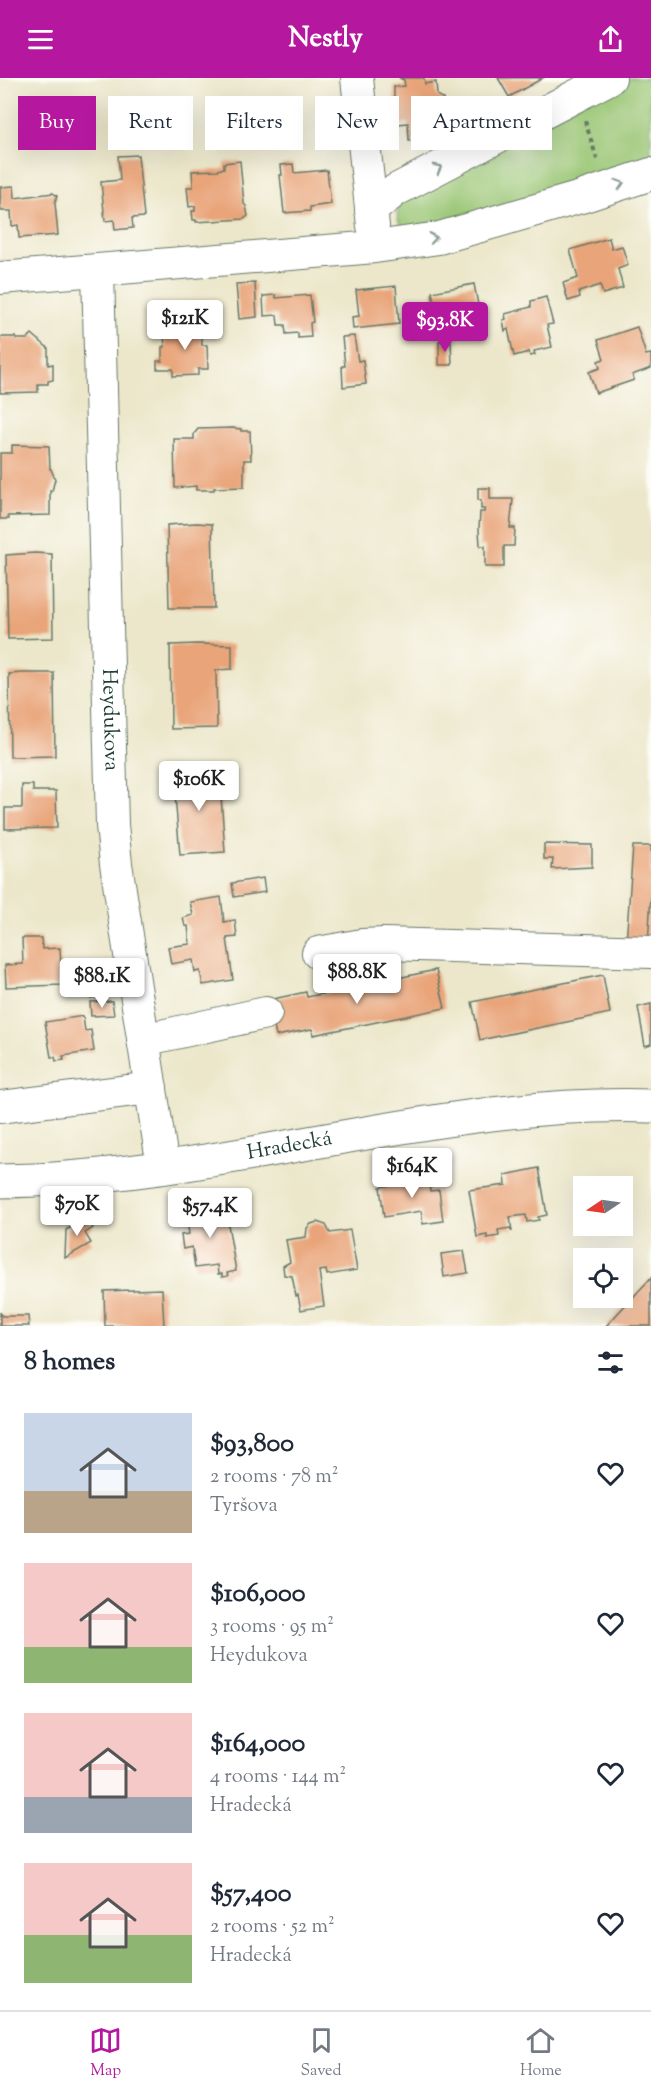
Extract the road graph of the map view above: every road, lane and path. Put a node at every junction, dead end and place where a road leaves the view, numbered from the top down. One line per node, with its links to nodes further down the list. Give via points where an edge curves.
1 (357, 78): 6 (street)
2 (610, 78): 3 (street)
3 (576, 96): 5 (path); 6 (street, one-way to 3, via 396,190)
4 (651, 174): 5 (street, one-way to 4)
5 (607, 189): 7 (street, one-way to 5, via 439,237)
6 (371, 210): 7 (street)
7 (375, 247): 8 (street)
8 (98, 270): 9 (street); 13 (street, Heydukova, via 111,809)
9 (0, 278)
10 (651, 952): 11 (street, via 385,944)
11 (318, 953)
12 (266, 1013): 13 (street)
13 (143, 1040): 14 (street, Heydukova)
14 (150, 1088): 16 (street); 17 (street, Heydukova)
15 (651, 1106): 17 (main road, Hradecká, via 577,1106 475,1116)
16 (0, 1107)
17 (163, 1167): 18 (main road, Hradecká, via 98,1176)
18 (0, 1181)

